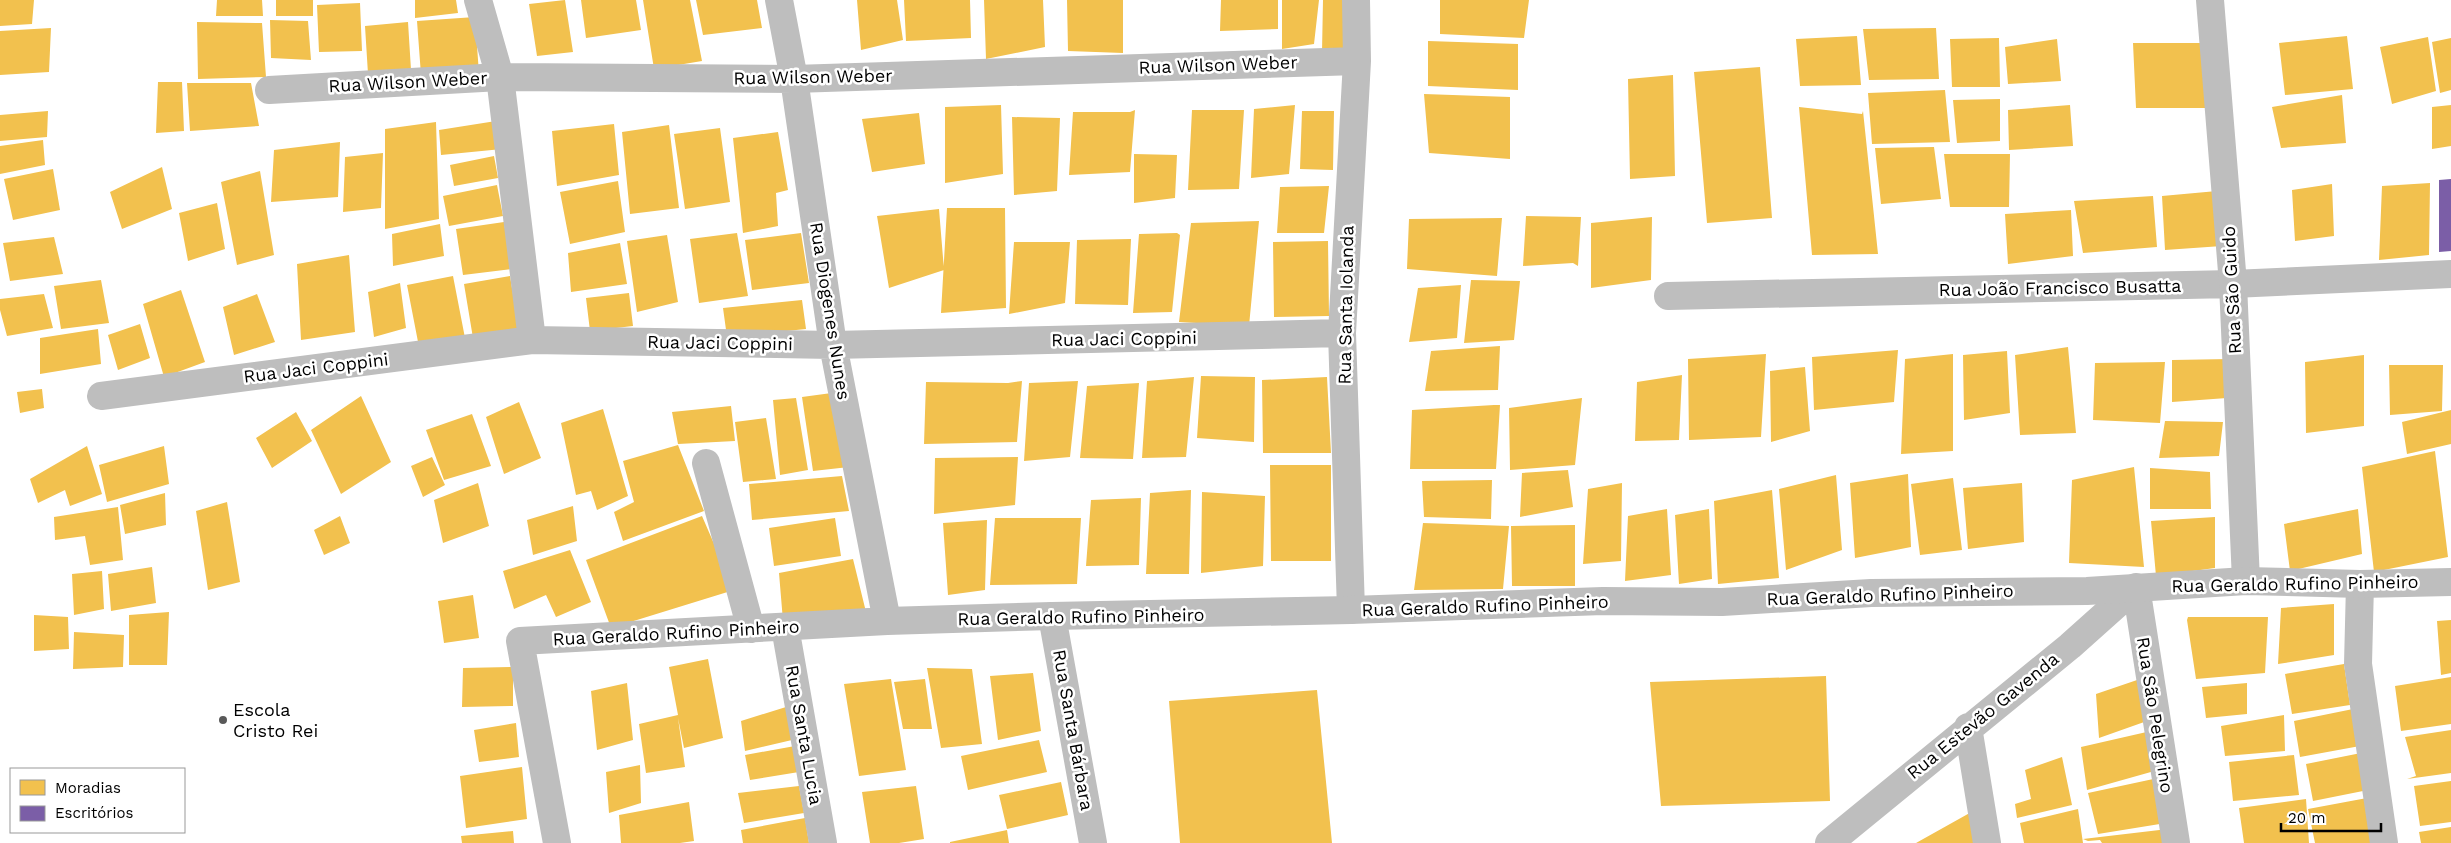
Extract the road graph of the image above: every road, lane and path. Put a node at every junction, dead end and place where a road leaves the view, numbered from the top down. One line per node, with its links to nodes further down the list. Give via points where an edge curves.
1 (478, 0): 6 (street)
2 (778, 0): 7 (street, Rua Diogenes Nunes)
3 (1356, 0): 5 (street, Rua Santa Iolanda)
4 (2210, 0): 10 (street, Rua São Guido)
5 (1357, 61): 7 (street, Rua Wilson Weber); 12 (street, Rua Santa Iolanda)
6 (500, 77): 7 (street, Rua Wilson Weber); 8 (street, Rua Wilson Weber); 13 (street)
7 (794, 79): 14 (street, Rua Diogenes Nunes)
8 (269, 90)
9 (2451, 274): 10 (street, Rua João Francisco Busatta)
10 (2233, 284): 11 (street, Rua João Francisco Busatta); 17 (street, Rua São Guido)
11 (1668, 296)
12 (1342, 334): 14 (street, Rua Jaci Coppini); 21 (street, Rua Santa Iolanda)
13 (532, 340): 14 (street, Rua Jaci Coppini); 15 (street, Rua Jaci Coppini)
14 (833, 345): 23 (street, Rua Diogenes Nunes)
15 (101, 396)
16 (706, 463): 25 (street)
17 (2246, 581): 19 (street, Rua Geraldo Rufino Pinheiro); 20 (street, Rua Geraldo Rufino Pinheiro)
18 (2451, 582): 19 (street, Rua Geraldo Rufino Pinheiro)
19 (2360, 584): 33 (street, via 2358,664)
20 (2136, 587): 21 (street, Rua Geraldo Rufino Pinheiro, via 2087,591 1871,593 1722,602 1603,601); 26 (street, Rua Estevão Gavenda, via 2070,646); 32 (street, Rua São Pelegrino)
21 (1351, 610): 22 (street, Rua Geraldo Rufino Pinheiro)
22 (1052, 616): 23 (street, Rua Geraldo Rufino Pinheiro); 29 (street, Rua Santa Bárbara)
23 (887, 621): 24 (street, Rua Geraldo Rufino Pinheiro)
24 (784, 627): 25 (street, Rua Geraldo Rufino Pinheiro); 28 (street, Rua Santa Lucia)
25 (751, 629): 27 (street, Rua Geraldo Rufino Pinheiro, via 520,641)
26 (1968, 728): 30 (street, Rua Estevão Gavenda); 31 (street)
27 (557, 843)
28 (823, 843)
29 (1093, 843)
30 (1829, 843)
31 (1987, 843)
32 (2176, 843)
33 (2384, 843)

